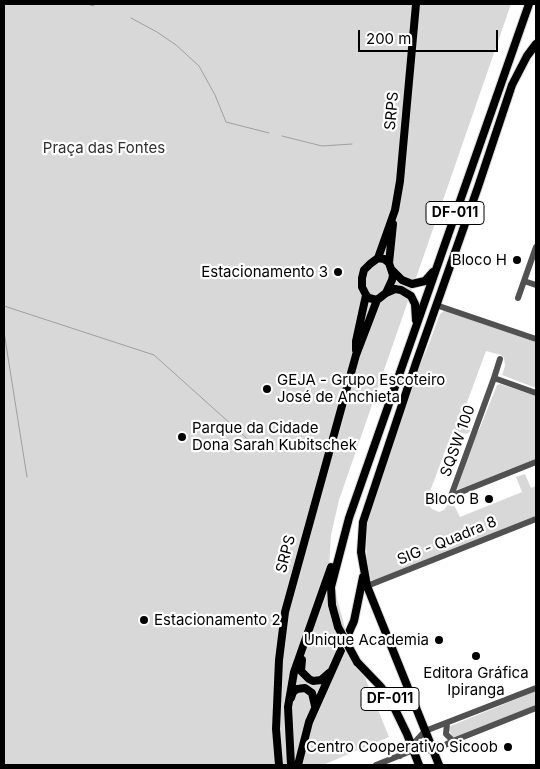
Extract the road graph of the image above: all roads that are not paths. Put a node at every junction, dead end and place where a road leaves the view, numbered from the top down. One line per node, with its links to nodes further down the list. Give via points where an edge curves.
1 (416, 4): 4 (main road, SRPS, via 400,181)
2 (529, 4): 7 (main road, DF-011)
3 (536, 44): 15 (main road, DF-011, via 512,85)
4 (393, 219): 6 (main road, SRPS); 8 (main road, SRPS)
5 (536, 246): 9 (street)
6 (378, 258): 8 (main road); 12 (main road, SRPS, via 364,270 362,287)
7 (438, 264): 8 (main road, via 428,278 416,284 402,280); 16 (main road, DF-011)
8 (390, 266): 11 (main road, SRPS, via 392,280)
9 (524, 281): 10 (street); 13 (street)
10 (536, 285)
11 (386, 293): 14 (main road); 16 (main road, via 395,289 412,296 417,314)
12 (366, 295): 14 (main road); 18 (main road, SRPS)
13 (518, 298)
14 (377, 300): 18 (main road, SRPS)
15 (436, 305): 17 (street); 23 (main road, DF-011)
16 (415, 328): 22 (main road, DF-011)
17 (536, 339)
18 (356, 355): 40 (main road, SRPS, via 285,612 276,730)
19 (500, 359): 20 (street)
20 (494, 378): 21 (street); 24 (street, SQSW 100, via 451,496)
21 (536, 393)
22 (383, 422): 23 (main road); 25 (main road, DF-011)
23 (389, 446): 27 (main road, DF-011, via 363,522)
24 (536, 462)
25 (349, 518): 29 (main road); 38 (main road, DF-011, bridge, via 331,587 332,605 338,626 357,662 391,701)
26 (536, 519): 28 (street, SIG - Quadra 8)
27 (364, 571): 28 (main road, DF-011); 30 (main road, via 354,621)
28 (367, 586): 36 (main road, DF-011)
29 (306, 641): 30 (main road, via 300,666 303,675 317,681); 32 (main road, via 294,672)
30 (331, 670): 33 (main road)
31 (536, 688): 35 (street)
32 (288, 707): 33 (main road, via 293,692 305,688 314,697); 41 (main road)
33 (315, 708): 42 (main road)
34 (536, 708): 37 (street)
35 (447, 723): 36 (street); 37 (street, via 446,734)
36 (425, 731): 38 (street); 39 (main road, DF-011)
37 (453, 741): 39 (street)
38 (413, 748): 39 (street); 43 (street); 44 (main road, DF-011)
39 (433, 751): 45 (main road, DF-011)
40 (279, 765)
41 (290, 765)
42 (298, 765)
43 (376, 765)
44 (419, 765)
45 (439, 765)

